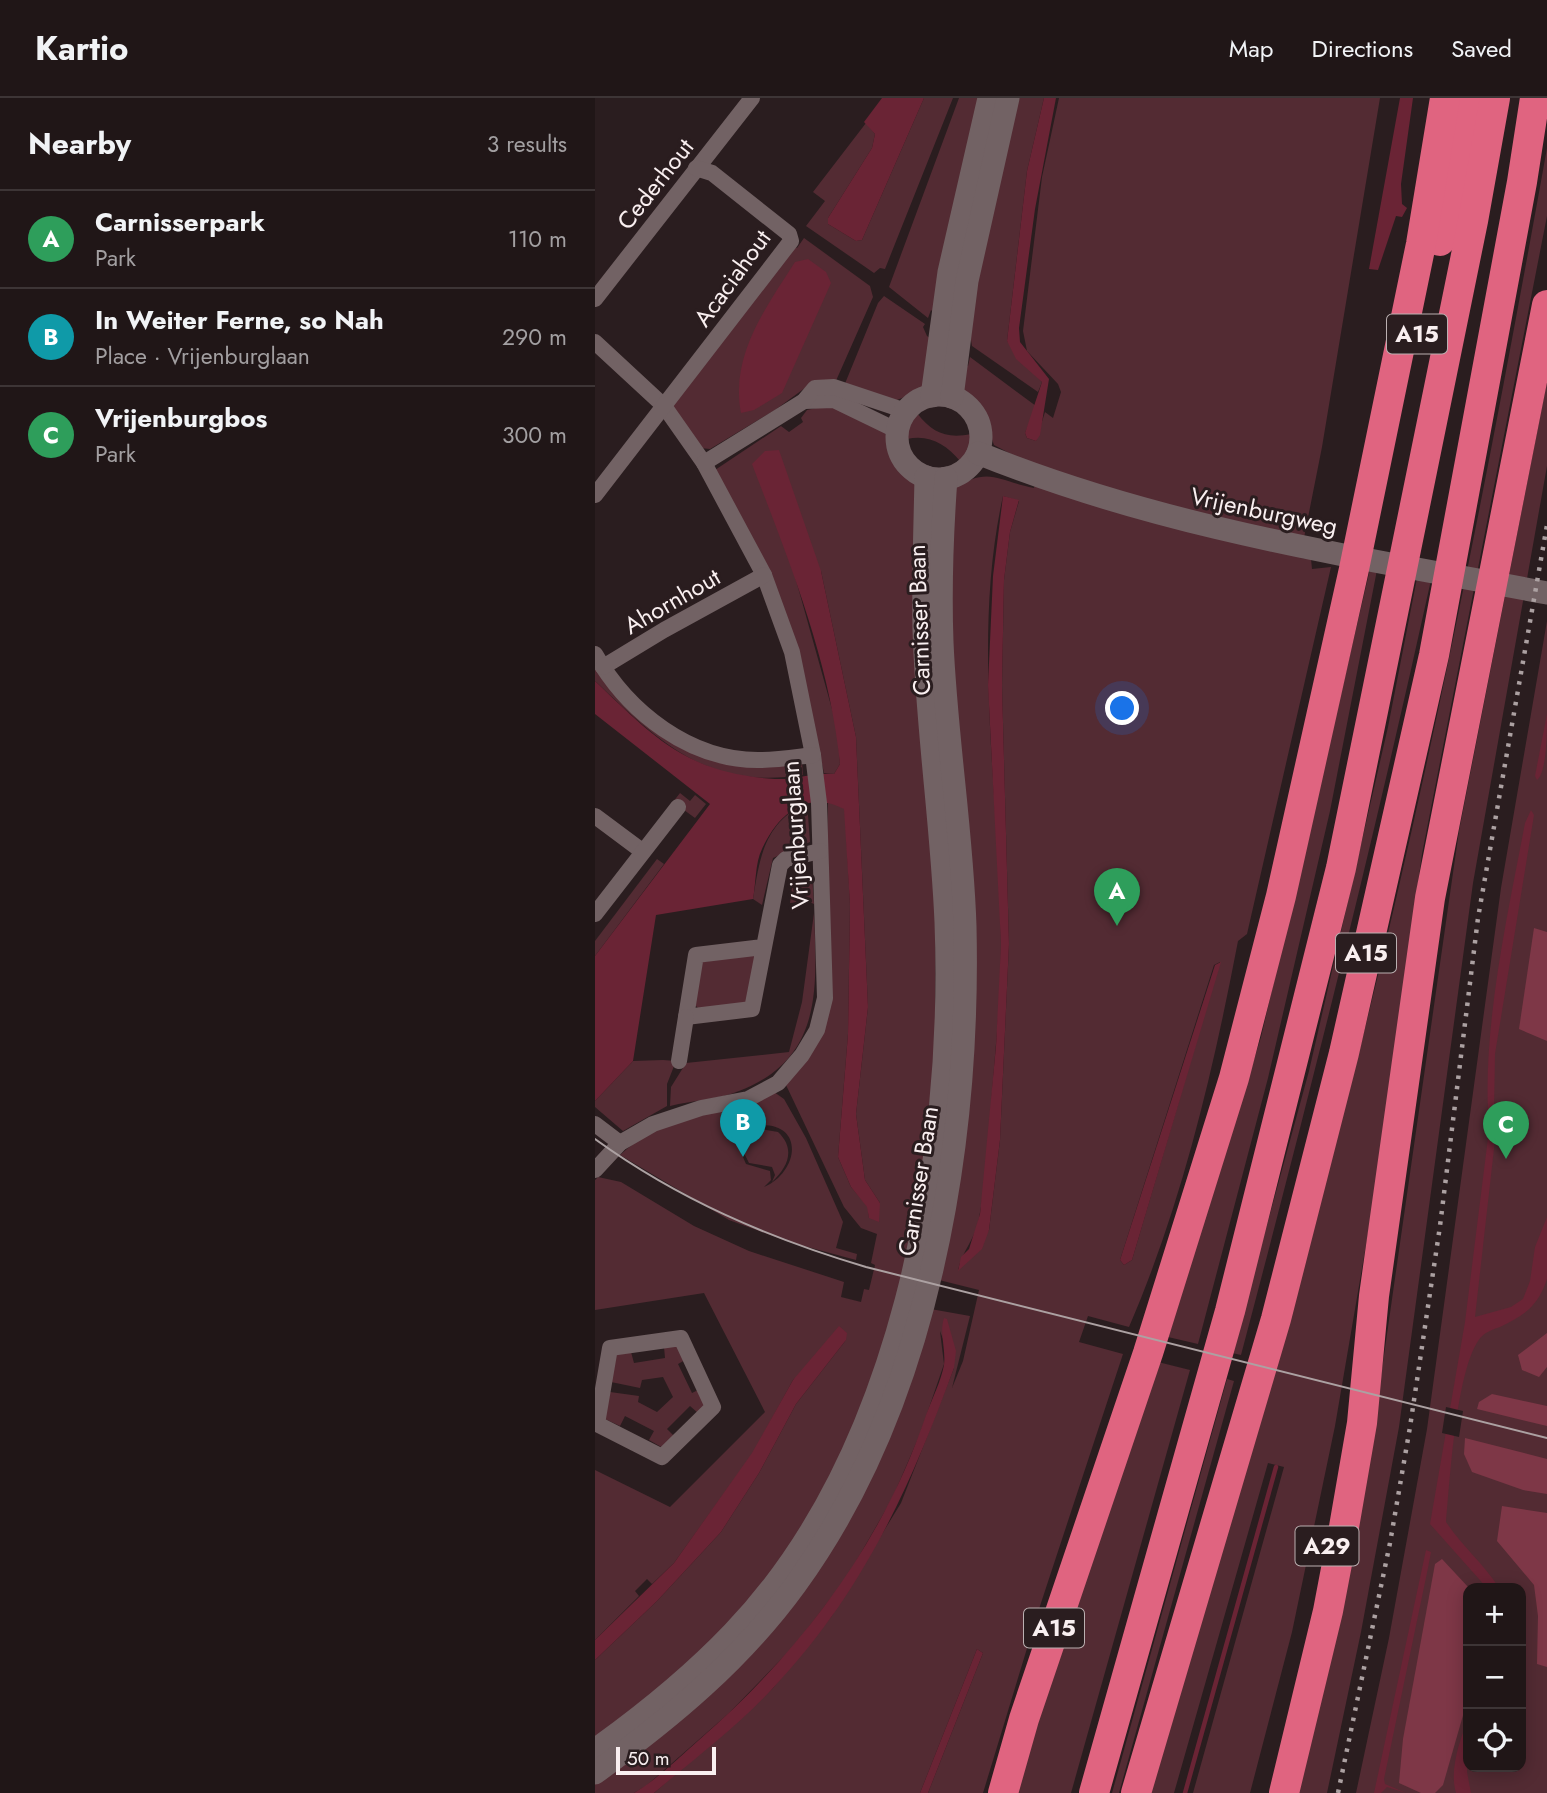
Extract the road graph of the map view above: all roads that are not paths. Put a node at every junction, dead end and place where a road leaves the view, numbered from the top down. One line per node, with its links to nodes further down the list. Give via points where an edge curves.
1 (752, 98): 8 (street, Cederhout)
2 (989, 98): 12 (main road, via 949,272)
3 (1008, 98): 12 (main road)
4 (1445, 98): 19 (highway, A15, via 1421,244)
5 (1473, 98): 19 (highway, A15)
6 (1495, 98): 40 (highway, A15, via 1341,868 1230,1311)
7 (1535, 98): 41 (highway, A15, via 1434,655 1344,1053 1276,1319)
8 (696, 168): 9 (street, Cederhout); 13 (street, Acaciahout, via 712,173 789,234 791,241)
9 (595, 299)
10 (1547, 305): 35 (highway, A15, via 1430,898)
11 (595, 342): 13 (street, Vrijenburglaan)
12 (942, 396): 14 (main road, via 917,401); 15 (main road, via 969,407 979,424)
13 (664, 406): 16 (street, Vrijenburglaan); 18 (street)
14 (902, 421): 16 (street, via 834,387 815,388 804,401); 17 (main road, via 904,459)
15 (978, 453): 17 (main road, via 962,472); 21 (main road, Vrijenburgweg, via 1155,514)
16 (704, 463): 20 (street, Vrijenburglaan)
17 (936, 478): 37 (main road, Carnisser Baan, via 924,631 946,924 945,1018 927,1196 896,1340 863,1430 826,1505 781,1575 734,1633 653,1709); 38 (main road, Carnisser Baan, via 942,644 965,925 963,1018 944,1201 913,1347 875,1448 841,1514 796,1585 711,1681 665,1722)
18 (595, 495)
19 (1355, 569): 39 (highway, A15, via 1234,1078)
20 (764, 575): 22 (street, Ahornhout); 23 (street, Vrijenburglaan, via 792,652)
21 (1547, 593)
22 (599, 661): 23 (street, via 617,688 654,722 702,749 759,761)
23 (813, 755): 27 (street, Vrijenburglaan)
24 (678, 807): 26 (street)
25 (595, 816): 26 (street)
26 (642, 851): 28 (street)
27 (820, 851): 29 (street, via 786,859 780,865); 33 (street, Vrijenburglaan, via 825,998 817,1030 802,1055 778,1083 763,1092 672,1116)
28 (595, 914)
29 (763, 947): 30 (street, via 752,1009); 30 (street, via 696,955)
30 (686, 1017): 31 (street)
31 (680, 1061)
32 (595, 1124): 33 (street)
33 (620, 1143): 34 (street, Vrijenburglaan)
34 (597, 1165)
35 (1374, 1296): 42 (highway, A29, via 1328,1541); 43 (highway, A15, via 1362,1423 1345,1527)
36 (599, 1385): 36 (street, via 597,1424 661,1457 713,1407 681,1338 610,1348)
37 (595, 1750)
38 (595, 1773)
39 (1003, 1793)
40 (1094, 1793)
41 (1136, 1793)
42 (1268, 1793)
43 (1285, 1793)

